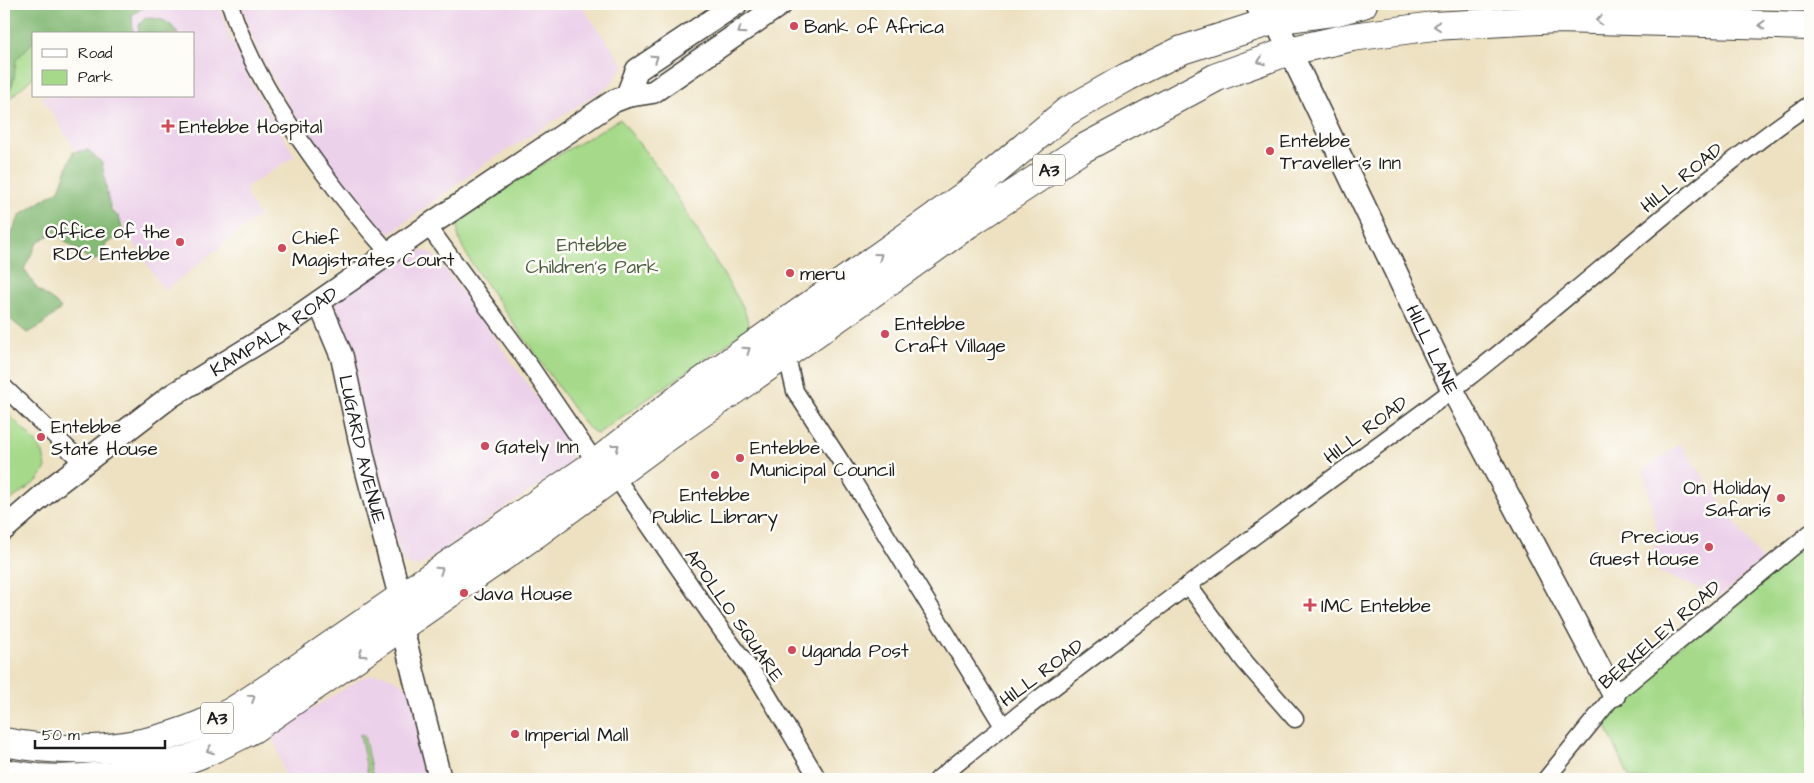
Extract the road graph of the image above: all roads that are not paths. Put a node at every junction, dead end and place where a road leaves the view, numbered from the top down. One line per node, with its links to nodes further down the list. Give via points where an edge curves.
1 (230, 4): 11 (street, via 247,52 286,120 356,216)
2 (736, 4): 8 (street, one-way to 2, via 637,70)
3 (781, 4): 8 (street, KAMPALA ROAD, one-way to 8, via 653,92)
4 (1363, 4): 5 (highway, A3, via 1334,12)
5 (1266, 12): 7 (street, HILL LANE); 17 (highway, A3, one-way to 5, via 686,393 974,189 1066,112 1127,77)
6 (1810, 26): 7 (highway, A3, one-way to 7, via 1557,19 1434,26 1352,37)
7 (1289, 50): 13 (highway, A3, one-way to 13, via 1217,77 1082,149 968,224); 15 (street, HILL LANE)
8 (627, 96): 10 (street, KAMPALA ROAD, via 614,101)
9 (1810, 104): 15 (street, HILL ROAD, via 1685,198 1565,300)
10 (428, 226): 11 (street, KAMPALA ROAD); 17 (street, APOLLO SQUARE)
11 (389, 253): 12 (street, KAMPALA ROAD)
12 (319, 302): 16 (street, KAMPALA ROAD, via 171,396); 21 (street, LUGARD AVENUE, via 342,356 364,460)
13 (786, 353): 17 (highway, A3, via 663,440); 25 (street, via 795,391)
14 (4, 387): 16 (street)
15 (1452, 389): 20 (street, HILL ROAD); 23 (street, HILL LANE)
16 (83, 463): 18 (street, KAMPALA ROAD)
17 (606, 470): 21 (highway, A3, one-way to 17); 22 (highway, A3); 30 (street, APOLLO SQUARE, via 760,682)
18 (4, 528)
19 (1810, 532): 23 (street, BERKELEY ROAD)
20 (1188, 585): 24 (street, via 1245,662); 25 (street, HILL ROAD)
21 (400, 597): 22 (street, LUGARD AVENUE); 26 (highway, A3, one-way to 21, via 30,747 97,750 140,744 188,730 229,713 266,690)
22 (402, 627): 28 (highway, A3, one-way to 28, via 253,729 173,764); 29 (street)
23 (1614, 695): 32 (street, BERKELEY ROAD)
24 (1295, 719)
25 (1003, 726): 31 (street, HILL ROAD)
26 (4, 742)
27 (4, 773): 28 (highway, A3, via 37,778)
28 (115, 777)
29 (440, 779)
30 (818, 779)
31 (938, 779)
32 (1546, 779)

